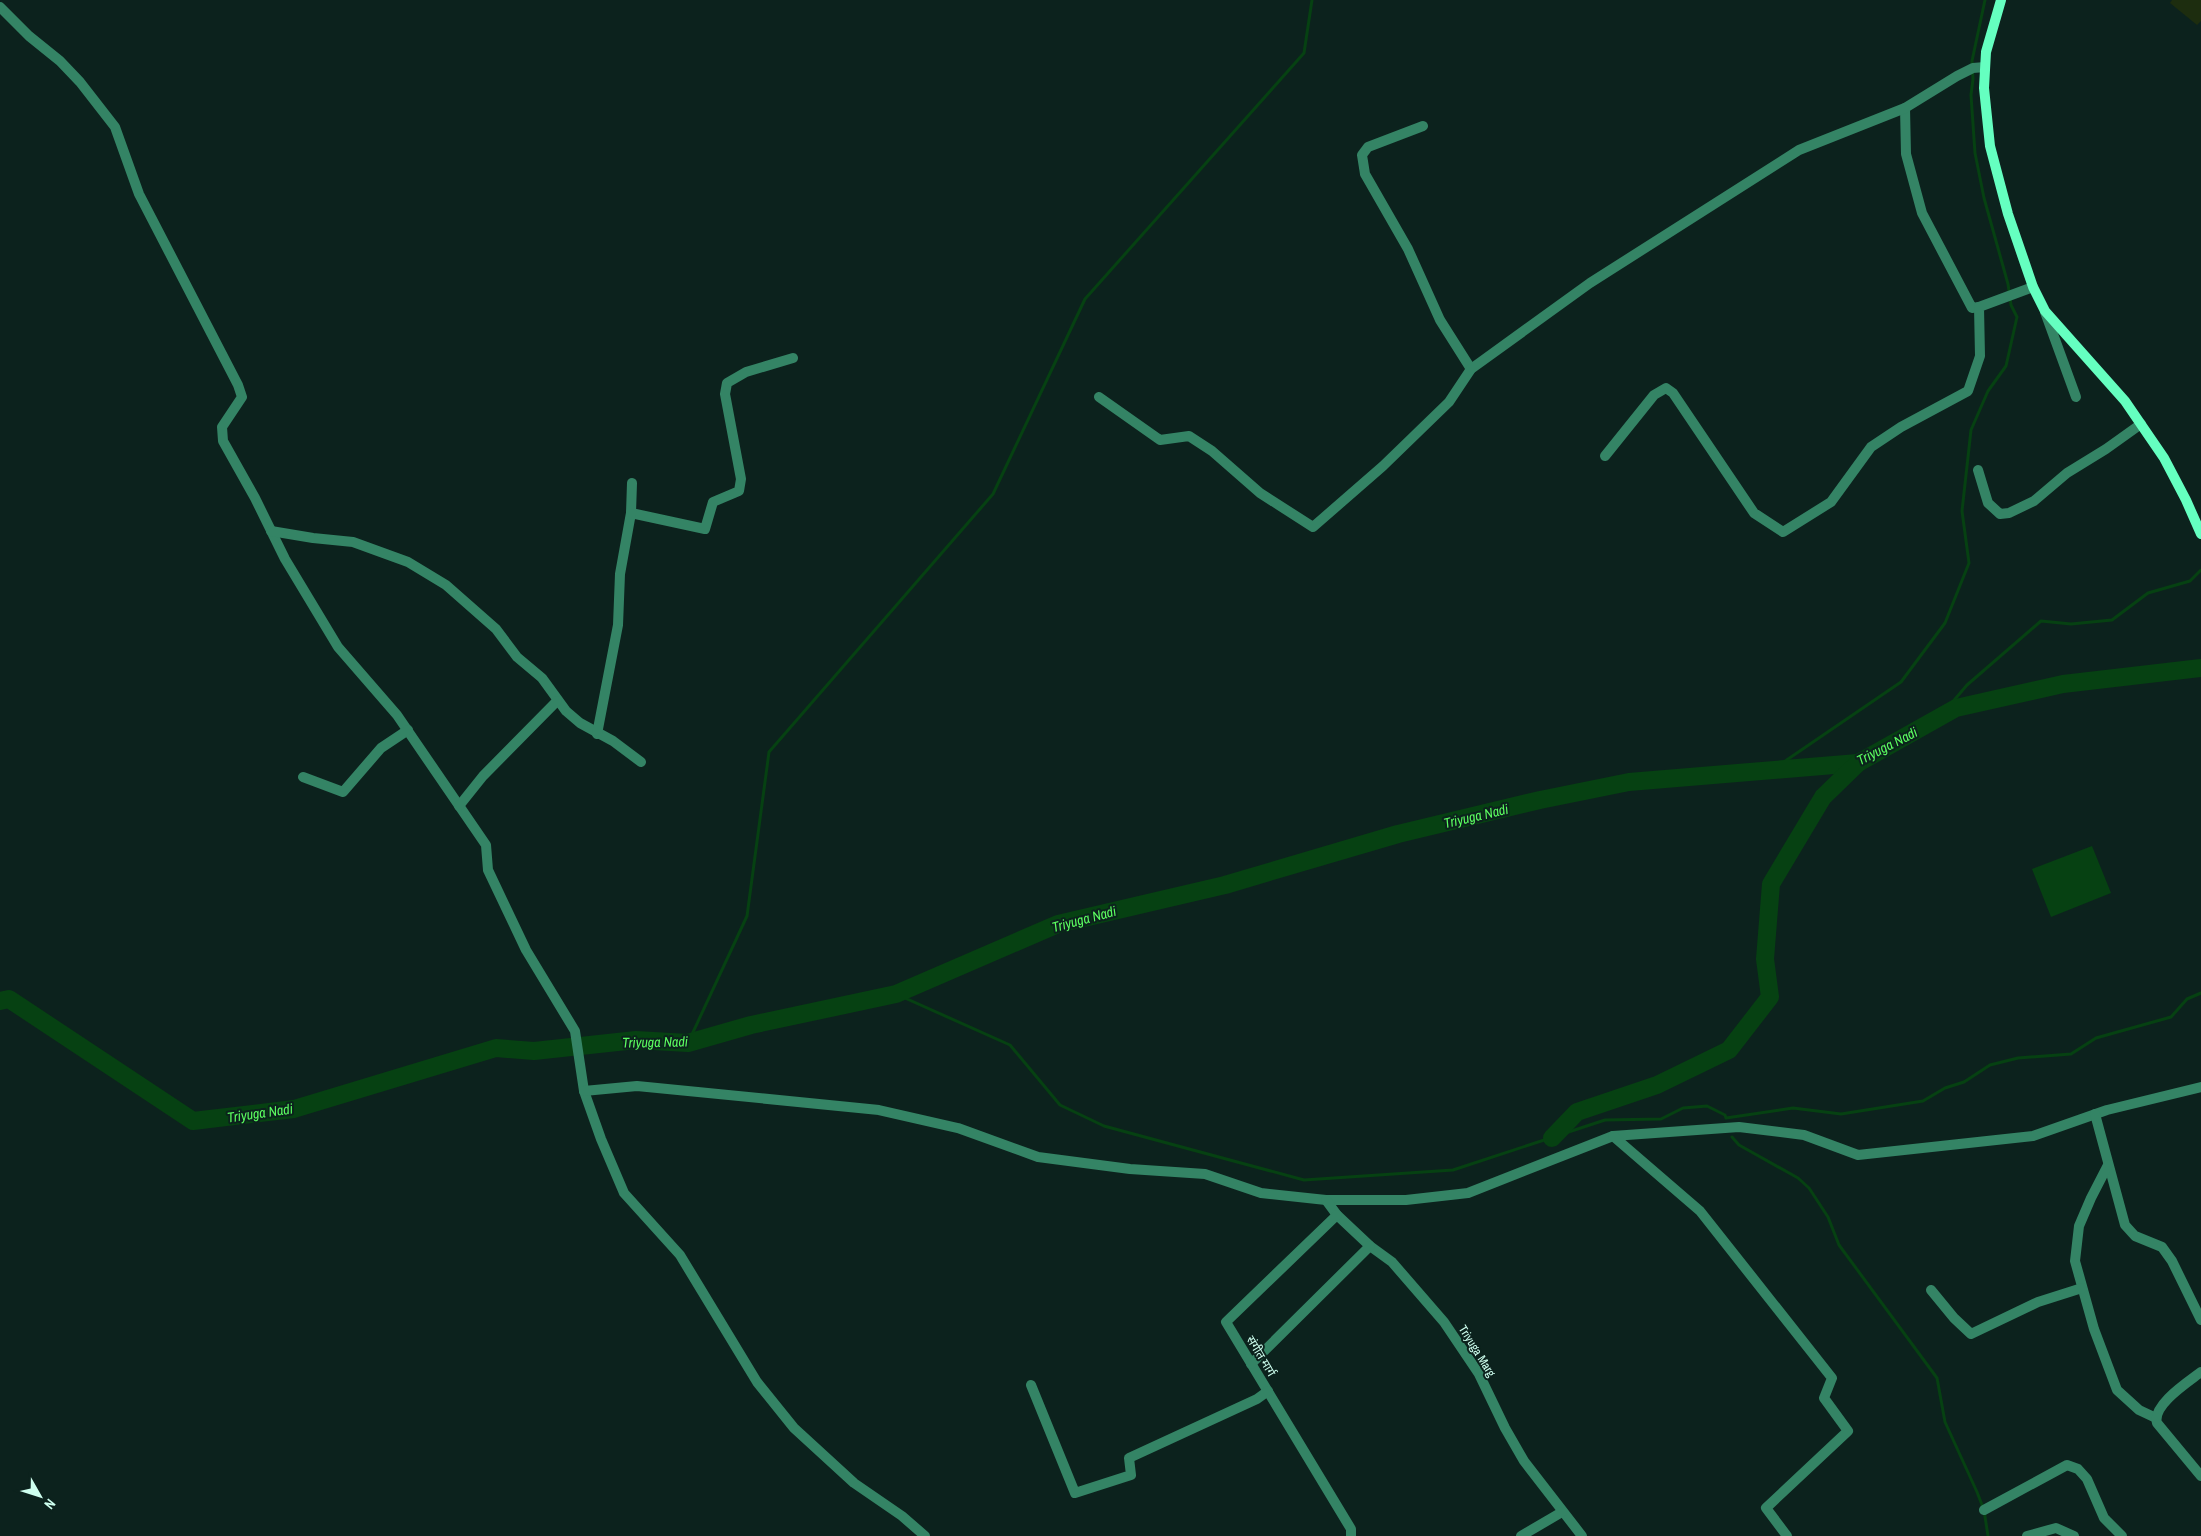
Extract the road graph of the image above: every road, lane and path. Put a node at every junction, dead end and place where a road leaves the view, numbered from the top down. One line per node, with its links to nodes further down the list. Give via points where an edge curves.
1 (2000, 0): 3 (main road)
2 (0, 7): 18 (street, via 60,61 115,127 139,194 238,385 242,397 222,427 223,442)
3 (1985, 67): 4 (street, via 1973,68 1957,76); 6 (main road, via 1990,146 2008,214)
4 (1905, 108): 7 (street, via 1906,154 1922,213 1972,308); 10 (street, via 1799,150 1606,273)
5 (1423, 126): 10 (street, via 1368,146 1362,155 1365,174 1408,249 1440,320)
6 (2033, 287): 7 (street); 8 (main road)
7 (1979, 308): 14 (street, via 1980,356 1968,391 1871,447 1831,502 1783,532 1754,513 1673,393 1666,388 1654,396)
8 (2045, 311): 11 (street); 13 (main road, via 2125,401)
9 (793, 358): 17 (street, via 746,372 727,383 725,394 741,479 739,491 713,502 704,529)
10 (1472, 369): 12 (street, via 1449,402 1313,527 1260,493 1189,436 1160,440)
11 (2076, 396)
12 (1099, 397)
13 (2141, 424): 15 (street, via 2067,473 2034,501 2009,513 2000,514 1988,503); 19 (main road, via 2169,466)
14 (1604, 456)
15 (1978, 470)
16 (632, 484): 17 (street)
17 (631, 514): 22 (street, via 620,574 618,625)
18 (271, 530): 20 (street, via 353,542 408,562 446,585 496,629 517,657 542,678); 21 (street, via 338,647)
19 (2201, 534)
20 (557, 701): 22 (street); 25 (street, via 514,743)
21 (408, 730): 24 (street, via 381,748 343,792); 25 (street)
22 (597, 734): 23 (street, via 613,741)
23 (641, 762)
24 (303, 777)
25 (459, 806): 27 (street, via 486,845 488,870 526,950 575,1030)
26 (2201, 1087): 28 (street)
27 (584, 1091): 31 (street, via 637,1086 879,1110 958,1128 1038,1157 1130,1169 1205,1174 1261,1193); 45 (street, via 624,1193 680,1255 757,1382 800,1434 854,1484 902,1516)
28 (2096, 1114): 29 (street, via 2033,1136 1858,1155 1804,1135 1739,1127); 30 (street)
29 (1613, 1136): 31 (street, via 1468,1193 1406,1200); 49 (street, via 1700,1211 1832,1378 1824,1398 1848,1431 1766,1508)
30 (2108, 1165): 34 (street, via 2079,1226 2075,1261); 36 (street, via 2125,1225 2135,1236 2162,1247)
31 (1326, 1200): 32 (street, Triyuga Marg)
32 (1336, 1215): 33 (street, Triyuga Marg); 37 (street, संगीत मार्ग, via 1226,1322)
33 (1370, 1246): 37 (street); 44 (street, Triyuga Marg, via 1392,1262 1444,1322 1479,1374 1524,1461)
34 (2082, 1288): 35 (street, via 2038,1302 1972,1334); 41 (street, via 2117,1390 2140,1410)
35 (1931, 1290)
36 (2201, 1320)
37 (1251, 1364): 40 (street, संगीत मार्ग)
38 (2201, 1372): 41 (street, via 2171,1396 2159,1409)
39 (1031, 1385): 40 (street, via 1076,1493 1131,1475 1129,1458)
40 (1268, 1391): 46 (street, संगीत मार्ग, via 1351,1529)
41 (2156, 1418): 42 (street)
42 (2199, 1471)
43 (1984, 1510): 52 (street, via 2067,1466 2078,1469 2087,1479 2104,1518)
44 (1562, 1512): 47 (street); 48 (street, Triyuga Marg)
45 (924, 1536)
46 (1351, 1536)
47 (1521, 1536)
48 (1582, 1536)
49 (1787, 1536)
50 (2027, 1536): 51 (street, via 2056,1528)
51 (2074, 1536)
52 (2122, 1536)

